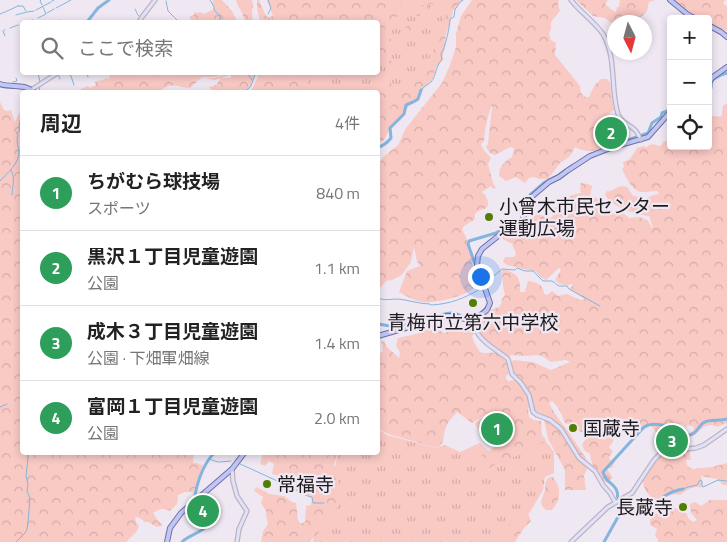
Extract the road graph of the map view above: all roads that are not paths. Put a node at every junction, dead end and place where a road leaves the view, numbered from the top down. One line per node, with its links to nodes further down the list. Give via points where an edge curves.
1 (155, 0): 5 (main road)
2 (571, 0): 15 (main road, via 604,36 611,56 618,114)
3 (670, 0): 4 (main road)
4 (689, 15)
5 (140, 20)
6 (712, 27): 7 (main road)
7 (727, 37)
8 (727, 67): 10 (main road)
9 (55, 75): 13 (main road)
10 (712, 78)
11 (0, 84): 12 (main road)
12 (30, 90)
13 (33, 90)
14 (667, 115): 15 (main road, via 650,136)
15 (639, 137): 16 (main road, via 590,156 551,181 528,200 520,224 507,229 481,250 477,265 490,303)
16 (474, 321): 17 (main road, via 447,316); 21 (main road, via 474,327 488,345 508,359 512,374 529,395 534,413 560,428 579,458 595,471)
17 (380, 335)
18 (727, 428): 21 (main road, via 704,445 660,454 632,493)
19 (243, 455): 20 (main road)
20 (232, 469): 22 (main road, via 181,513 168,532); 23 (main road, via 237,496 246,511)
21 (617, 501): 24 (main road)
22 (167, 542)
23 (237, 542)
24 (571, 542)

